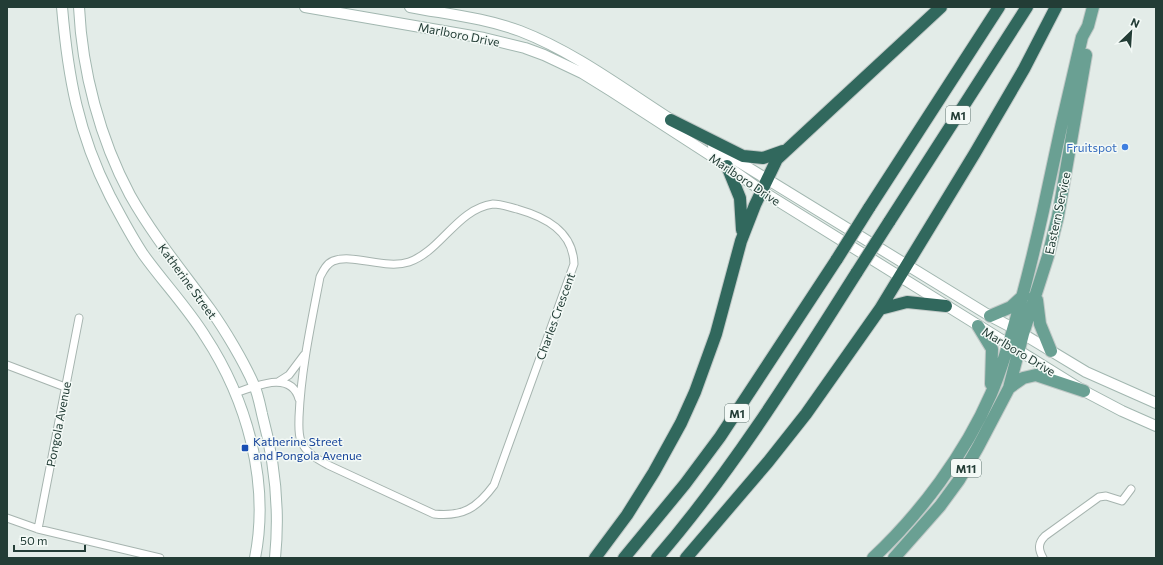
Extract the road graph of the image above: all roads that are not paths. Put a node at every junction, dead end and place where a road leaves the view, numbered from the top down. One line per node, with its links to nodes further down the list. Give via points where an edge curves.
1 (62, 7): 38 (main road, Katherine Street, via 66,58 74,100 91,153 143,253 205,336)
2 (79, 7): 11 (main road, Katherine Street)
3 (88, 7): 11 (main road)
4 (305, 7): 15 (main road, Marlboro Drive, via 484,38 544,55 582,73)
5 (410, 7): 13 (main road, Marlboro Drive, via 496,24 538,39 580,62)
6 (941, 7): 14 (highway)
7 (998, 7): 51 (highway, M1, bridge, via 720,437)
8 (1027, 7): 52 (highway, M1, bridge, via 756,427 706,497)
9 (1056, 7): 19 (highway, via 1024,69)
10 (1093, 7): 12 (main road, Eastern Service / M11)
11 (80, 22): 35 (main road, Katherine Street, via 84,56 103,131 130,195 158,241 210,310)
12 (1088, 26): 21 (main road, Eastern Service / M11, via 1058,216); 22 (main road, Eastern Service / M11, via 1082,37 1063,117)
13 (670, 120): 14 (highway, via 743,156 763,158); 16 (main road, Marlboro Drive)
14 (788, 148): 16 (highway, via 777,159)
15 (727, 166): 17 (main road, Marlboro Drive); 18 (highway, via 740,198)
16 (767, 180): 17 (highway); 19 (main road, Marlboro Drive)
17 (762, 191): 18 (highway); 20 (main road, Marlboro Drive)
18 (741, 241): 50 (highway, via 716,334 681,423 631,509)
19 (906, 265): 20 (highway); 25 (main road, Marlboro Drive)
20 (899, 277): 23 (main road, Marlboro Drive); 24 (highway)
21 (1037, 291): 28 (main road, Eastern Service / M11); 30 (main road, via 1040,324)
22 (1025, 294): 25 (main road, via 1010,307); 28 (main road, Eastern Service / M11)
23 (946, 306): 24 (highway, via 907,302); 27 (main road, Marlboro Drive)
24 (880, 309): 53 (highway, via 806,414)
25 (990, 316): 28 (main road, Marlboro Drive)
26 (79, 318): 34 (street, Pongola Avenue)
27 (978, 326): 29 (main road, Marlboro Drive); 39 (main road, via 989,342 993,354)
28 (1018, 331): 29 (main road, Eastern Service / M11); 30 (main road, Marlboro Drive)
29 (1014, 347): 36 (main road, M11); 37 (main road, Marlboro Drive); 39 (main road, M11, via 1005,360)
30 (1051, 351): 41 (main road, Marlboro Drive, via 1092,375)
31 (305, 354): 33 (street, Charles Crescent, via 288,375); 40 (street, Charles Crescent); 40 (street, Charles Crescent, via 320,277 332,261 347,259 382,265 408,262 442,238 469,212 492,204 529,213 551,222 563,234 572,252 574,264 570,277 494,485 482,501 472,508 444,515 426,511 312,455 301,441 298,430)
32 (7, 365): 34 (street)
33 (278, 382): 35 (street, Charles Crescent); 40 (street, via 293,386)
34 (65, 387): 45 (street, Pongola Avenue)
35 (255, 387): 38 (street, Charles Crescent); 49 (main road, Katherine Street, via 274,470 277,516)
36 (1009, 388): 37 (main road, via 1023,378 1036,376); 55 (main road, M11, via 959,480 940,506)
37 (1084, 391): 42 (main road, Marlboro Drive)
38 (235, 393): 48 (main road, Katherine Street, via 248,428 258,490)
39 (991, 395): 54 (main road, M11, via 970,435 937,485 896,536)
40 (299, 401)
41 (1156, 403)
42 (1156, 426)
43 (1130, 489): 56 (street, via 1122,501 1106,496 1099,497 1045,536 1039,547)
44 (7, 518): 45 (street)
45 (38, 529): 46 (street)
46 (152, 557): 47 (street)
47 (160, 558)
48 (256, 558)
49 (275, 558)
50 (595, 558)
51 (624, 558)
52 (657, 558)
53 (686, 558)
54 (873, 558)
55 (894, 558)
56 (1043, 558)

